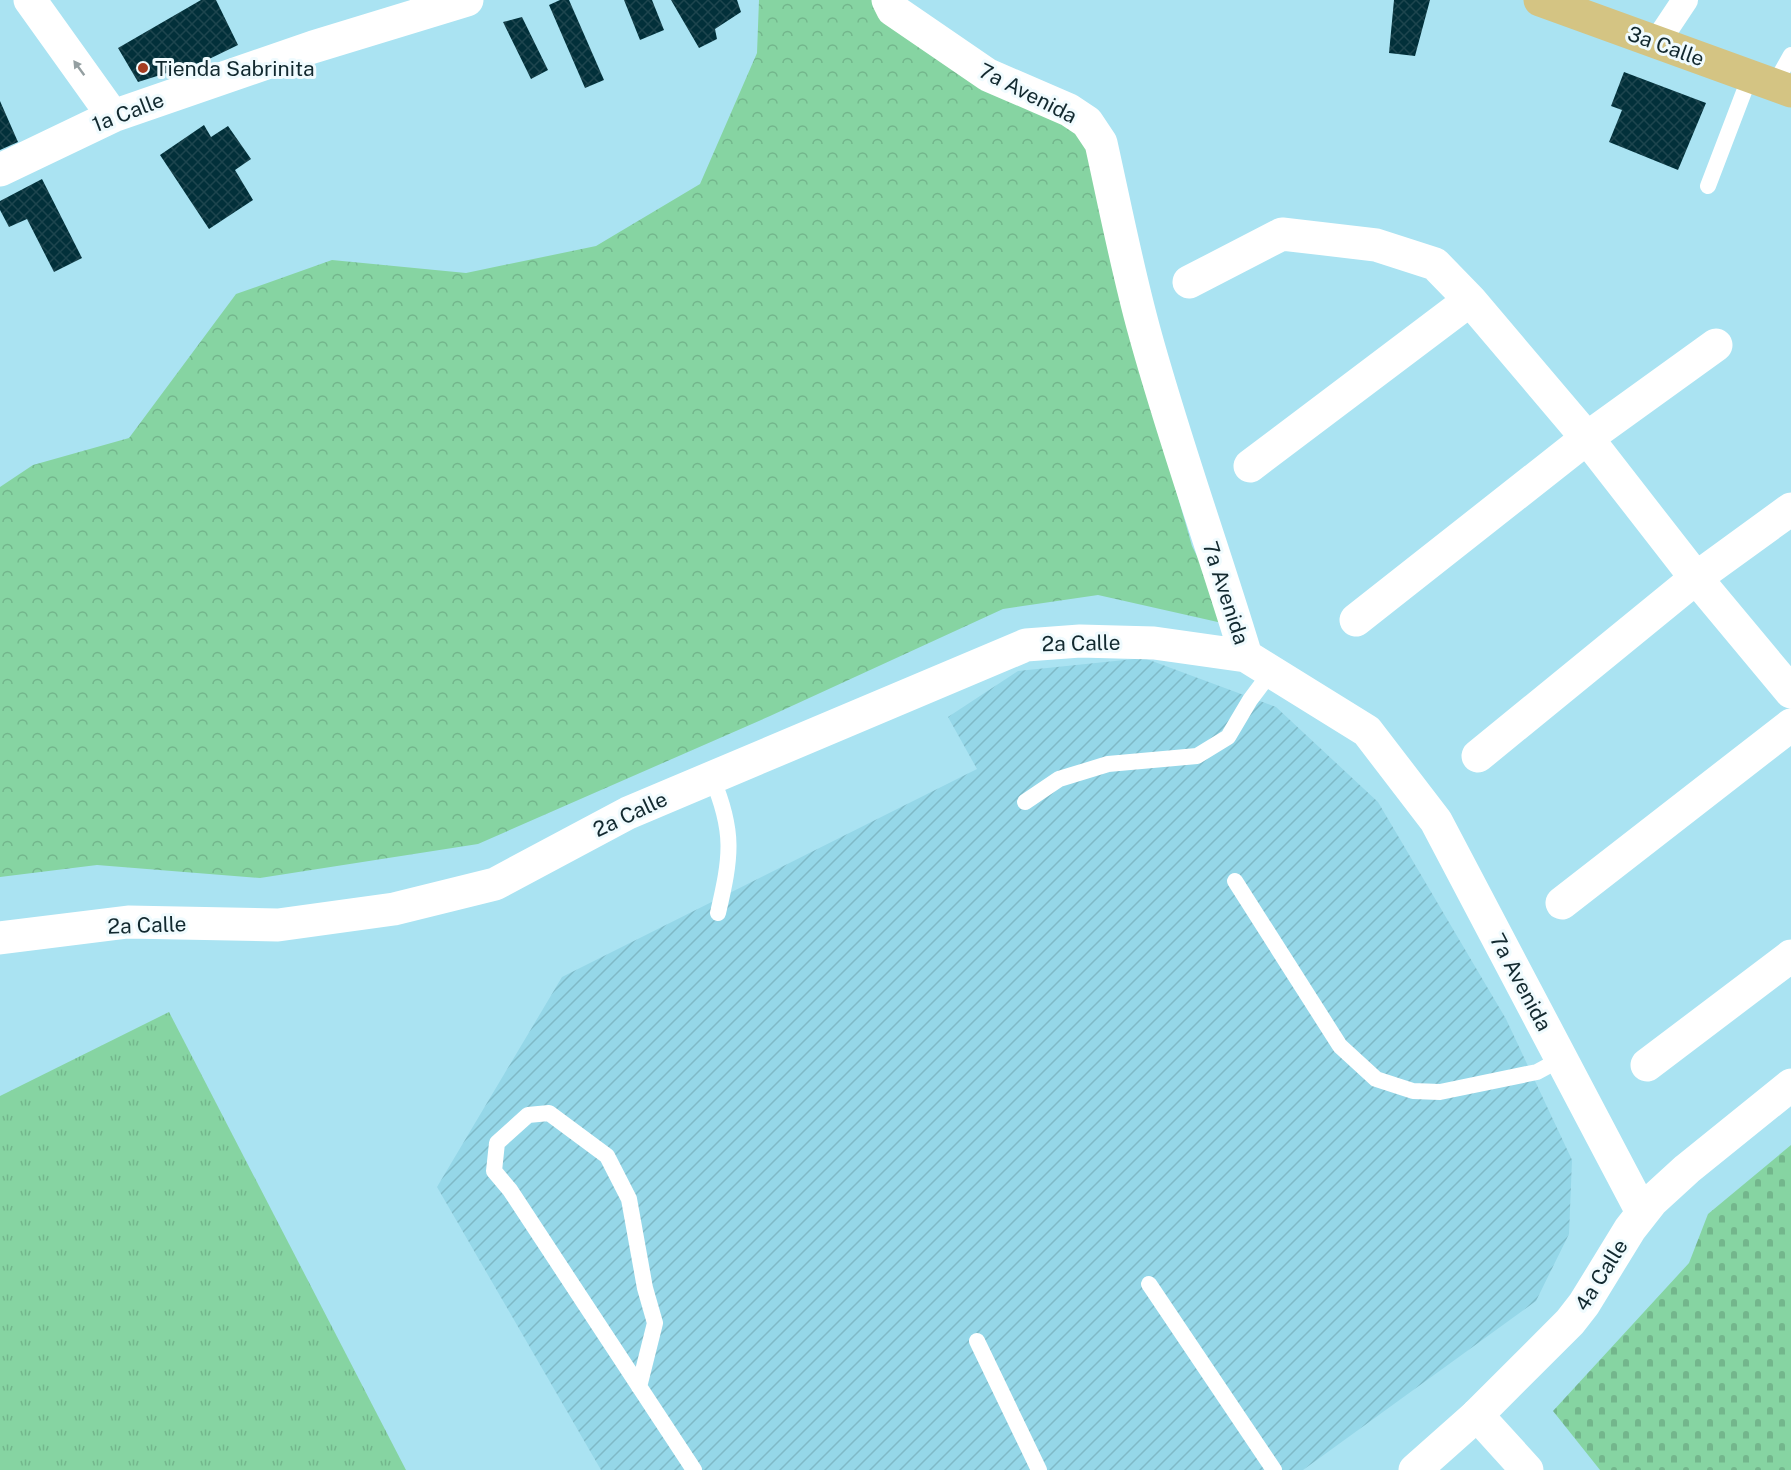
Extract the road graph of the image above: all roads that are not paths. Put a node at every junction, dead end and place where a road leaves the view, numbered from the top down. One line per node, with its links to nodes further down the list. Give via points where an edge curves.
1 (30, 0): 9 (street, one-way to 1)
2 (467, 0): 9 (street, 1a Calle, via 313,47)
3 (888, 0): 20 (street, 7a Avenida, via 893,10 988,75 1069,110 1087,122 1101,143 1144,329 1195,502)
4 (1540, 0): 6 (main road, 3a Calle)
5 (1685, 0): 6 (street)
6 (1657, 42): 8 (main road, 3a Calle)
7 (1791, 55): 8 (lane)
8 (1772, 84): 11 (lane)
9 (113, 116): 10 (street, 1a Calle)
10 (0, 170)
11 (1708, 186)
12 (1190, 282): 13 (street, via 1282,234 1376,245 1435,264)
13 (1470, 300): 15 (street); 16 (street)
14 (1716, 345): 15 (street)
15 (1587, 438): 18 (street); 19 (street)
16 (1250, 466)
17 (1791, 509): 18 (street)
18 (1696, 578): 21 (street); 23 (street)
19 (1356, 620)
20 (1259, 664): 24 (street, 2a Calle, via 1154,643 1080,641 1026,645); 25 (lane, via 1250,700 1228,736 1197,756 1108,764 1059,779); 31 (street, 7a Avenida, via 1367,731 1436,821)
21 (1791, 692)
22 (1791, 725): 27 (street)
23 (1478, 756)
24 (712, 777): 28 (lane, via 726,811 731,842); 29 (street, 2a Calle, via 628,813 495,884 394,909 278,925 128,922)
25 (1026, 802)
26 (1235, 881): 31 (lane, via 1340,1046 1376,1079 1413,1091 1440,1092 1537,1072)
27 (1563, 903)
28 (718, 913)
29 (0, 938)
30 (1791, 956): 32 (street)
31 (1562, 1059): 34 (street, 7a Avenida)
32 (1647, 1065)
33 (1791, 1085): 34 (street, 4a Calle, via 1687,1169)
34 (1642, 1212): 38 (street, 4a Calle, via 1584,1304)
35 (1149, 1284): 41 (lane)
36 (977, 1341): 40 (lane)
37 (639, 1387): 37 (lane, via 655,1323 629,1199 607,1156 549,1113 528,1115 497,1143 494,1171); 39 (lane)
38 (1478, 1415): 42 (street, 4a Calle); 43 (street)
39 (694, 1470)
40 (1039, 1470)
41 (1274, 1470)
42 (1415, 1470)
43 (1527, 1470)

